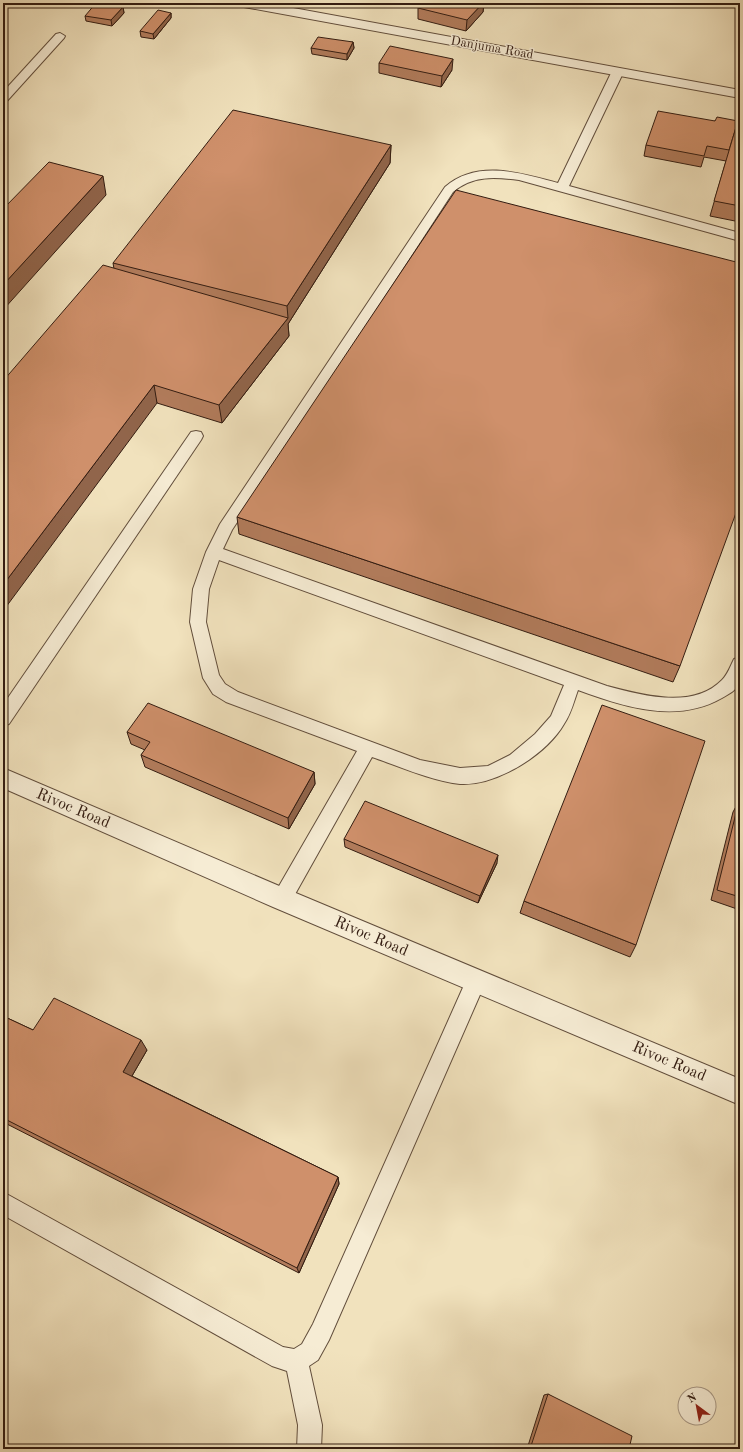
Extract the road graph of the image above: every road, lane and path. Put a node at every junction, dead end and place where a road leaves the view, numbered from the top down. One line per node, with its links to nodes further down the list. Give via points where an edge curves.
1 (244, 3): 3 (street, Danjuma Road)
2 (60, 36): 5 (lane)
3 (618, 71): 4 (street, Danjuma Road); 6 (lane)
4 (740, 94)
5 (3, 99)
6 (562, 187): 7 (lane); 9 (lane, via 502,174 470,177 456,183 449,190 225,528)
7 (740, 237)
8 (196, 436): 12 (lane)
9 (214, 552): 11 (lane); 13 (lane, via 201,589 198,622 211,678 219,689 232,697)
10 (740, 664): 11 (lane, via 726,688 702,700 679,706 654,704)
11 (573, 682): 13 (lane, via 558,720 541,740 516,760 490,773 460,776 420,768)
12 (3, 719)
13 (368, 748): 15 (lane)
14 (3, 778): 15 (street, Rivoc Road)
15 (282, 899): 16 (street, Rivoc Road)
16 (476, 981): 17 (street, Rivoc Road); 19 (lane, via 321,1332 310,1352)
17 (740, 1092)
18 (3, 1203): 19 (lane, via 280,1358)
19 (296, 1361): 20 (lane, via 310,1425)
20 (309, 1449)

